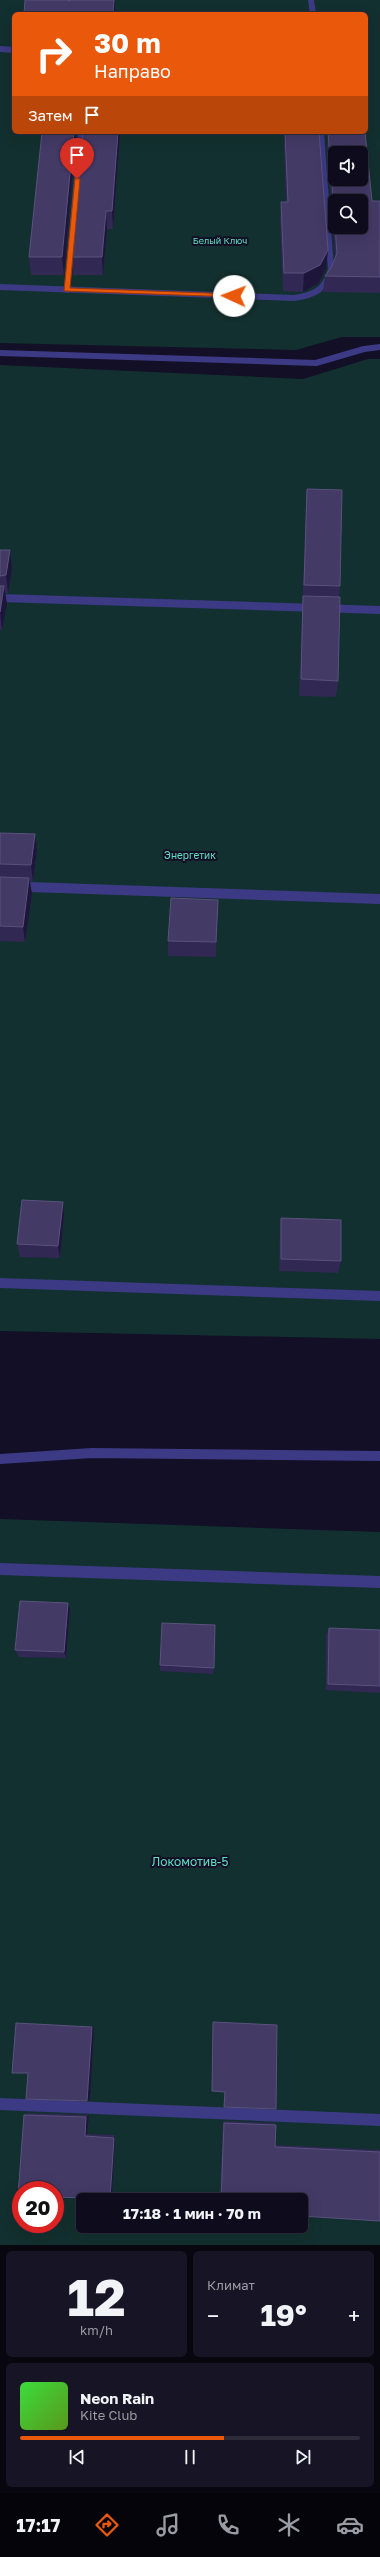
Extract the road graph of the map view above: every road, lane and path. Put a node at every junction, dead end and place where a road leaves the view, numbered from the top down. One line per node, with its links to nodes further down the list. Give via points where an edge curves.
1 (311, 0): 2 (lane)
2 (312, 12)
3 (0, 49): 4 (lane)
4 (12, 50)
5 (81, 134): 8 (lane)
6 (321, 134): 8 (lane, via 331,269 327,285 315,295 294,298)
7 (0, 287): 8 (lane)
8 (66, 290)
9 (380, 347): 10 (lane, via 362,348 333,360 316,363)
10 (0, 353)
11 (0, 598): 12 (lane)
12 (380, 610)
13 (0, 886): 14 (lane)
14 (380, 899)
15 (0, 1283): 16 (lane)
16 (380, 1296)
17 (380, 1456): 18 (lane, via 92,1453)
18 (0, 1459)
19 (0, 1569): 20 (lane)
20 (380, 1582)
21 (0, 2104): 22 (lane)
22 (380, 2120)

